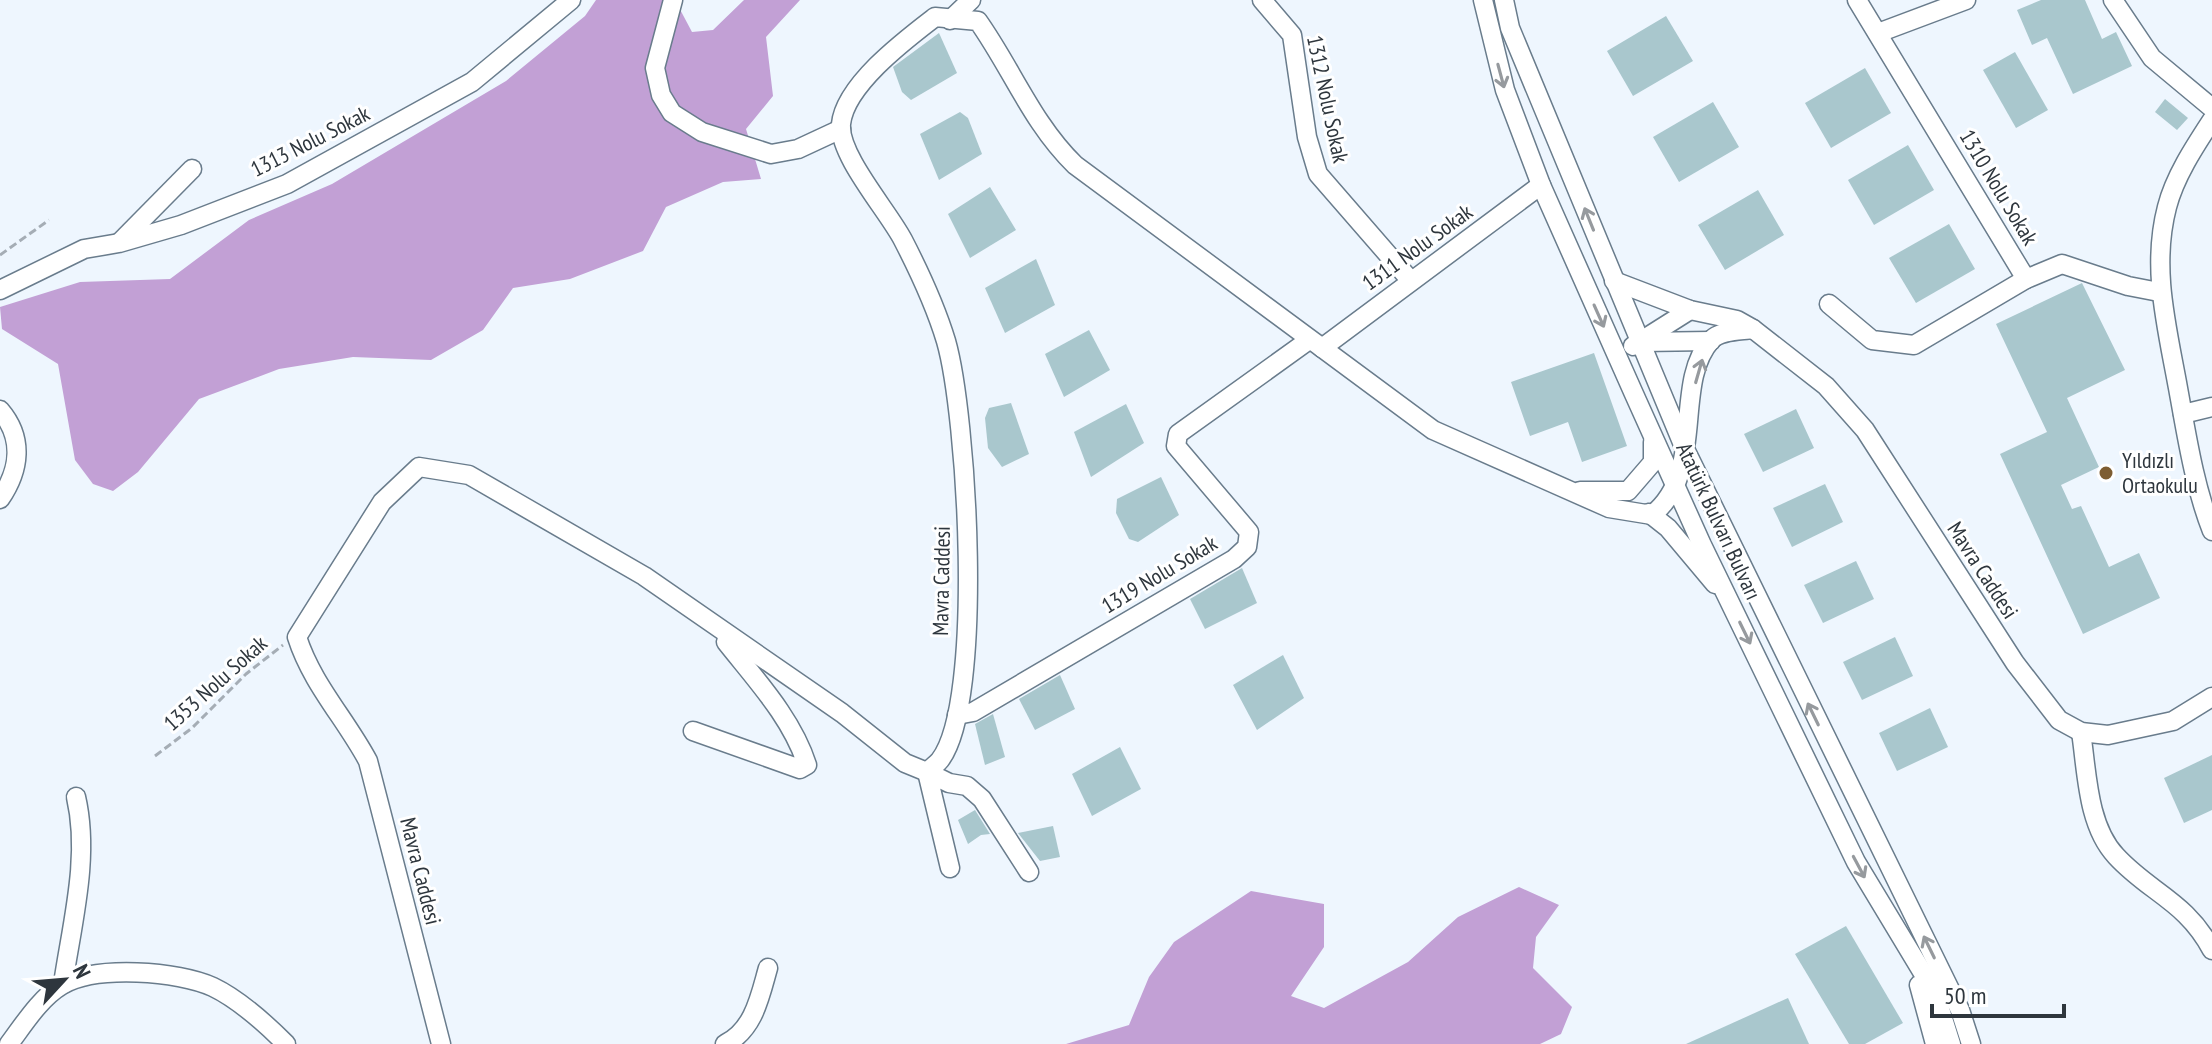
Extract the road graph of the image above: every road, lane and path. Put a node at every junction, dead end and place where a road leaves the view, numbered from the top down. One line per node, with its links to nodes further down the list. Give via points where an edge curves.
1 (571, 0): 18 (street, 1313 Nolu Sokak, via 472,82 287,184)
2 (673, 0): 14 (street, via 655,68 672,113 702,132 771,154 798,149)
3 (971, 0): 10 (street)
4 (1262, 0): 21 (street, 1312 Nolu Sokak, via 1292,35 1307,137 1318,174)
5 (1483, 0): 16 (street, Atatürk Bulvarı Bulvarı, one-way to 16, via 1505,90)
6 (1504, 0): 22 (street, Atatürk Bulvarı Bulvarı, one-way to 6, via 1510,28)
7 (1857, 0): 11 (street, 1310 Nolu Sokak)
8 (1966, 0): 11 (street)
9 (2113, 0): 12 (street, via 2152,58)
10 (950, 20): 14 (street, via 935,17 890,52 843,108); 30 (street, via 978,21 1009,65 1030,111 1075,165)
11 (1878, 33): 20 (street, 1310 Nolu Sokak)
12 (2212, 108)
13 (2212, 120): 24 (street, via 2167,206)
14 (841, 129): 46 (street, Mavra Caddesi, via 846,148 903,240 946,340 962,425 970,580)
15 (192, 169): 18 (street)
16 (1541, 185): 21 (street, 1311 Nolu Sokak); 31 (street, Atatürk Bulvarı Bulvarı, one-way to 31)
17 (49, 220): 19 (path)
18 (119, 243): 23 (street, 1313 Nolu Sokak, via 84,249)
19 (0, 255)
20 (2026, 279): 24 (street, 1310 Nolu Sokak, via 2062,264); 25 (street, via 1914,345 1872,340)
21 (1411, 281): 30 (street, 1311 Nolu Sokak)
22 (1614, 281): 26 (street, Mavra Caddesi); 29 (street, Atatürk Bulvarı Bulvarı)
23 (0, 290)
24 (2159, 292): 34 (street)
25 (1829, 304)
26 (1690, 310): 27 (street, Mavra Caddesi); 29 (street)
27 (1753, 329): 28 (street); 48 (street, Mavra Caddesi, via 1826,386 1865,430 2042,702)
28 (1711, 341): 29 (street); 36 (street, one-way to 28, via 1695,384)
29 (1641, 342): 31 (street); 36 (street, Atatürk Bulvarı Bulvarı)
30 (1315, 344): 38 (street, via 1433,430); 46 (street, 1319 Nolu Sokak, via 1178,434 1176,446 1249,532 1247,547 986,704)
31 (1616, 355): 35 (street, Atatürk Bulvarı Bulvarı)
32 (2212, 407): 34 (street)
33 (0, 410): 39 (street, via 10,423 18,463)
34 (2183, 414): 41 (street, via 2195,480)
35 (1653, 437): 37 (street, Atatürk Bulvarı Bulvarı); 38 (street, via 1653,462 1628,491)
36 (1684, 447): 37 (street); 64 (street, Atatürk Bulvarı Bulvarı, one-way to 36, via 1960,1010)
37 (1678, 486): 40 (street, via 1661,508); 42 (street, Atatürk Bulvarı Bulvarı)
38 (1570, 490): 40 (street, via 1609,508)
39 (0, 499)
40 (1649, 513): 42 (street)
41 (2212, 531)
42 (1726, 595): 56 (street, Atatürk Bulvarı Bulvarı, one-way to 56, via 1856,862)
43 (714, 627): 44 (street, via 644,576 469,475 419,467 382,502); 47 (street, via 779,709 801,744 807,765 800,769); 50 (street, via 842,713 905,763)
44 (297, 637): 49 (path, 1353 Nolu Sokak, via 271,651 192,728); 60 (street, Mavra Caddesi, via 316,683 368,761)
45 (2212, 697): 48 (street, via 2173,721 2108,735)
46 (957, 715): 50 (street, Mavra Caddesi, via 941,759)
47 (693, 731)
48 (2081, 732): 54 (street, via 2099,829 2115,855 2183,908)
49 (155, 756)
50 (927, 772): 52 (street); 53 (street, via 967,786 982,799)
51 (76, 797): 57 (street, via 83,826 81,863)
52 (950, 868)
53 (1029, 872)
54 (2212, 950)
55 (768, 968): 61 (street, via 755,1012 741,1033)
56 (1923, 972): 62 (street, via 1918,980); 63 (street, Atatürk Bulvarı Bulvarı)
57 (63, 984): 58 (street); 59 (street, via 97,974 185,977 215,988)
58 (9, 1044)
59 (286, 1044)
60 (441, 1044)
61 (725, 1044)
62 (1935, 1044)
63 (1951, 1044)
64 (1971, 1044)

